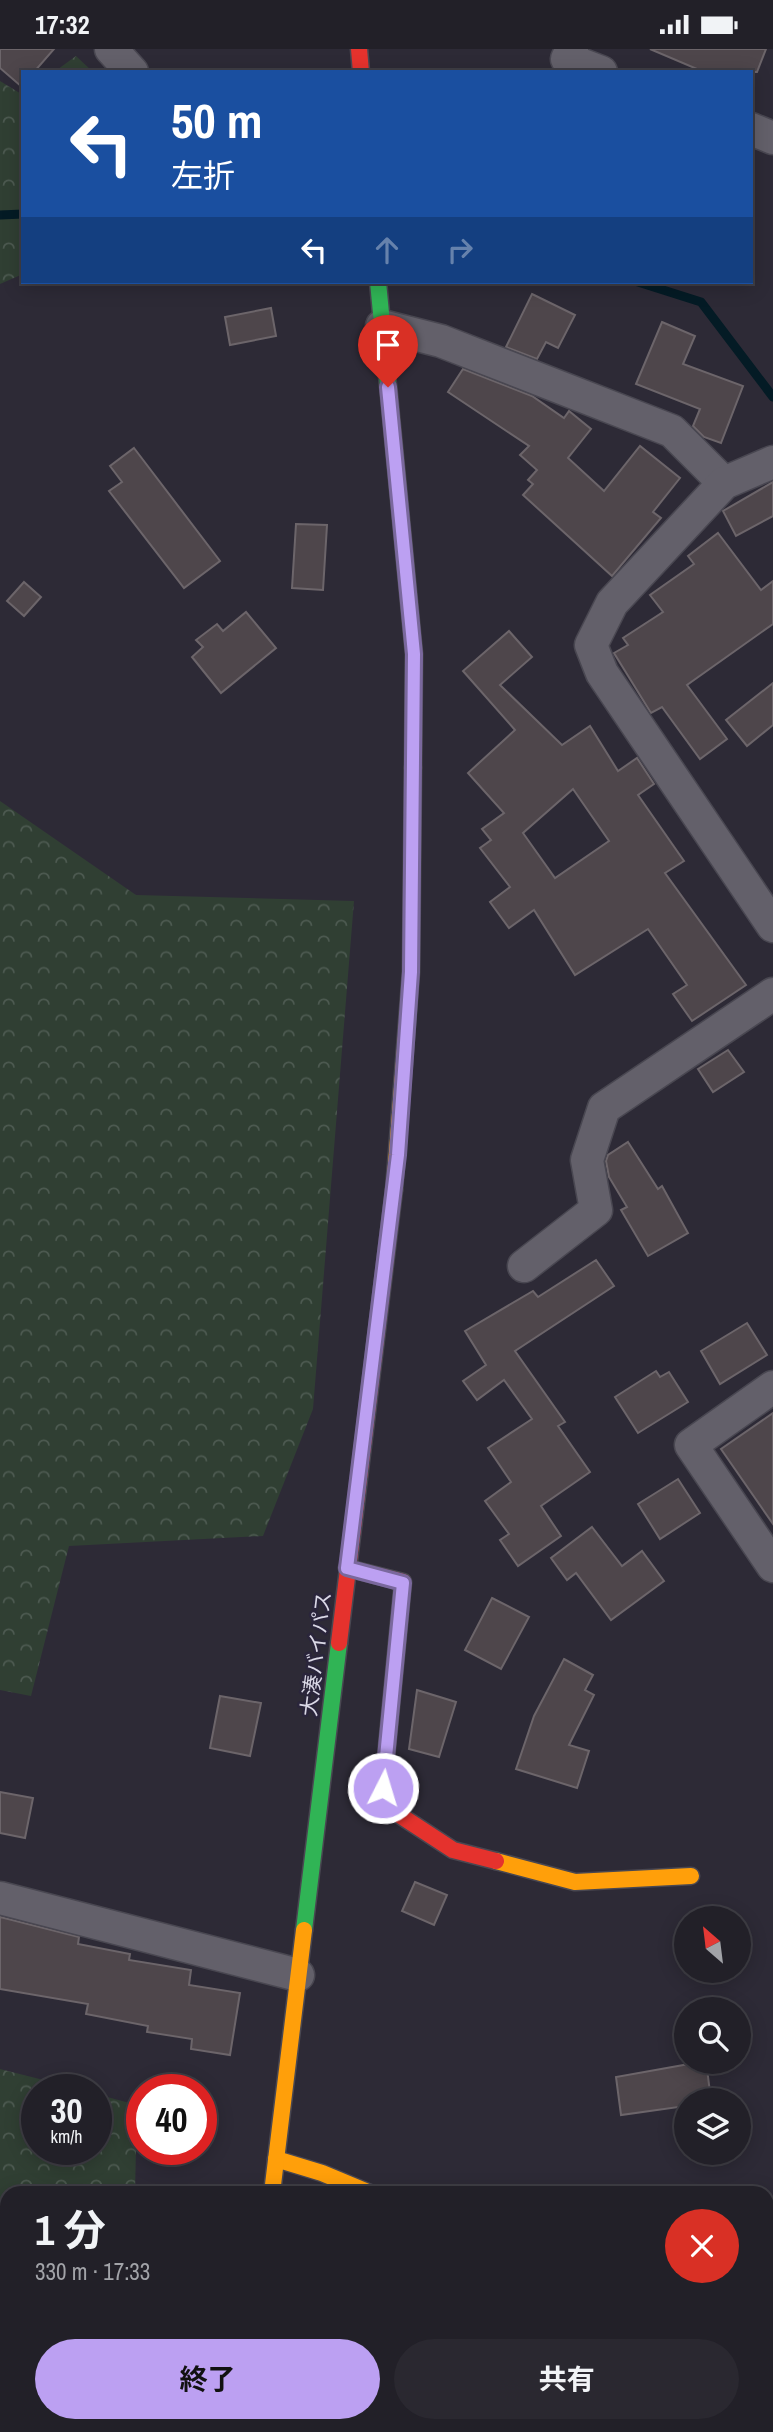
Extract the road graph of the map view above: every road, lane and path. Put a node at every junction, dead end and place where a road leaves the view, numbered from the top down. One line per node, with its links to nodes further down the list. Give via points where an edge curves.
1 (111, 49): 4 (street)
2 (359, 49): 5 (main road)
3 (572, 49): 6 (street, via 568,59)
4 (130, 70)
5 (361, 70)
6 (596, 70)
7 (753, 130): 8 (street)
8 (773, 138)
9 (378, 284): 10 (main road, 大湊バイパス)
10 (382, 326): 12 (street, via 441,341 672,431); 18 (main road, 大湊バイパス, via 414,654 411,972 399,1144)
11 (773, 462): 12 (street)
12 (724, 483): 13 (street, via 612,603 591,645 610,685)
13 (773, 926)
14 (773, 994): 15 (street, via 604,1108 587,1160 596,1210)
15 (524, 1266)
16 (773, 1387): 17 (street, via 691,1445)
17 (773, 1566)
18 (347, 1568): 19 (main road, via 403,1583 383,1788 398,1814 453,1850 575,1882); 21 (main road, 大湊バイパス)
19 (691, 1875)
20 (0, 1898): 21 (street)
21 (298, 1975): 22 (main road, 大湊バイパス)
22 (276, 2159): 23 (main road, 大湊バイパス); 24 (main road)
23 (273, 2186)
24 (353, 2186)

